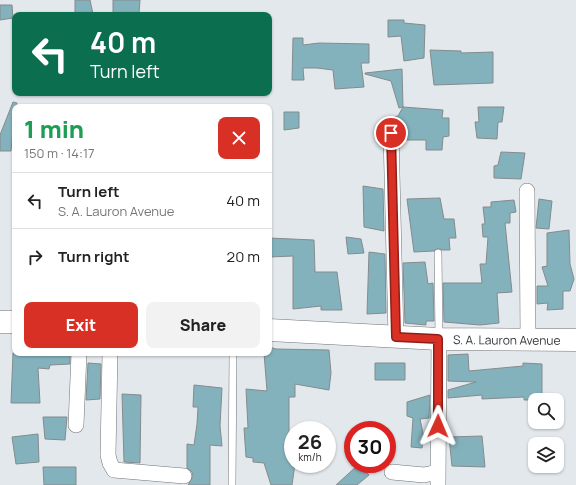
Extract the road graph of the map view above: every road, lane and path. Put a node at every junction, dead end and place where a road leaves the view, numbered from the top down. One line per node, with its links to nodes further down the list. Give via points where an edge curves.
1 (391, 133): 7 (street)
2 (527, 191): 9 (street)
3 (438, 253): 8 (lane)
4 (0, 322): 5 (highway)
5 (12, 322)
6 (272, 330): 7 (highway, S. A. Lauron Avenue)
7 (396, 337): 8 (highway, S. A. Lauron Avenue)
8 (438, 339): 9 (highway, S. A. Lauron Avenue); 17 (street)
9 (528, 340): 10 (highway, S. A. Lauron Avenue)
10 (576, 340)
11 (79, 356): 14 (street)
12 (110, 356): 16 (street, via 110,464 114,470)
13 (233, 356): 18 (lane)
14 (76, 425)
15 (396, 472): 17 (street)
16 (184, 476)
17 (438, 478)
18 (232, 485)

